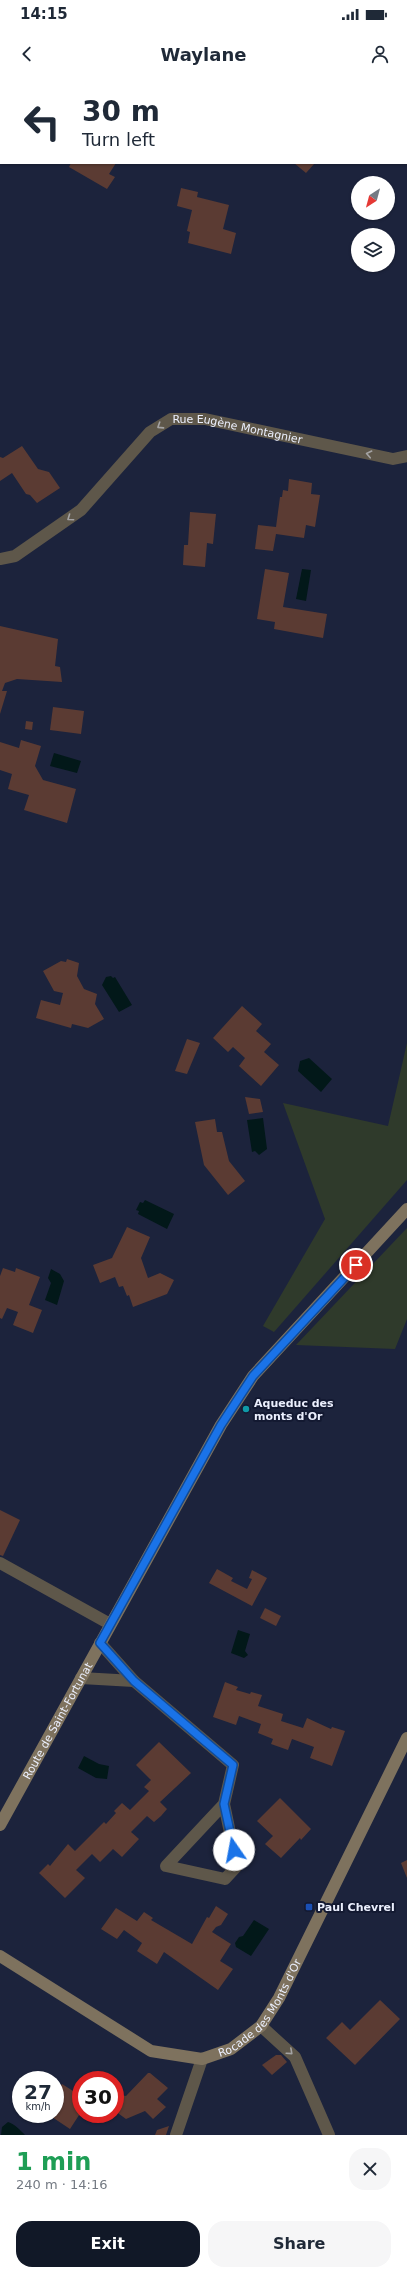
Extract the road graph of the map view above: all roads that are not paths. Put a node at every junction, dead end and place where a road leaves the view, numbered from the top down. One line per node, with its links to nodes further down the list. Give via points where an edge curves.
1 (407, 456): 2 (street, Rue Eugène Montagnier, one-way to 2, via 392,459 205,419 171,419 150,432 81,510 15,556)
2 (0, 559)
3 (407, 1209): 5 (street, Route de Saint-Fortunat, via 253,1376 221,1425)
4 (0, 1563): 5 (street)
5 (110, 1624): 6 (street, Route de Saint-Fortunat)
6 (100, 1643): 7 (street, Route de Saint-Fortunat); 8 (street)
7 (81, 1678): 8 (street); 11 (street, Route de Saint-Fortunat)
8 (134, 1681): 10 (street, via 233,1765)
9 (407, 1738): 13 (street, Rocade des Monts d'Or, via 279,1998)
10 (224, 1804): 10 (street, via 237,1866 225,1879 166,1866)
11 (0, 1825)
12 (0, 1956): 14 (street, Rocade des Monts d'Or, via 150,2051)
13 (261, 2026): 14 (street, Rocade des Monts d'Or, via 231,2049); 16 (street, one-way to 16, via 295,2057)
14 (202, 2059): 15 (street)
15 (176, 2135)
16 (329, 2135)

